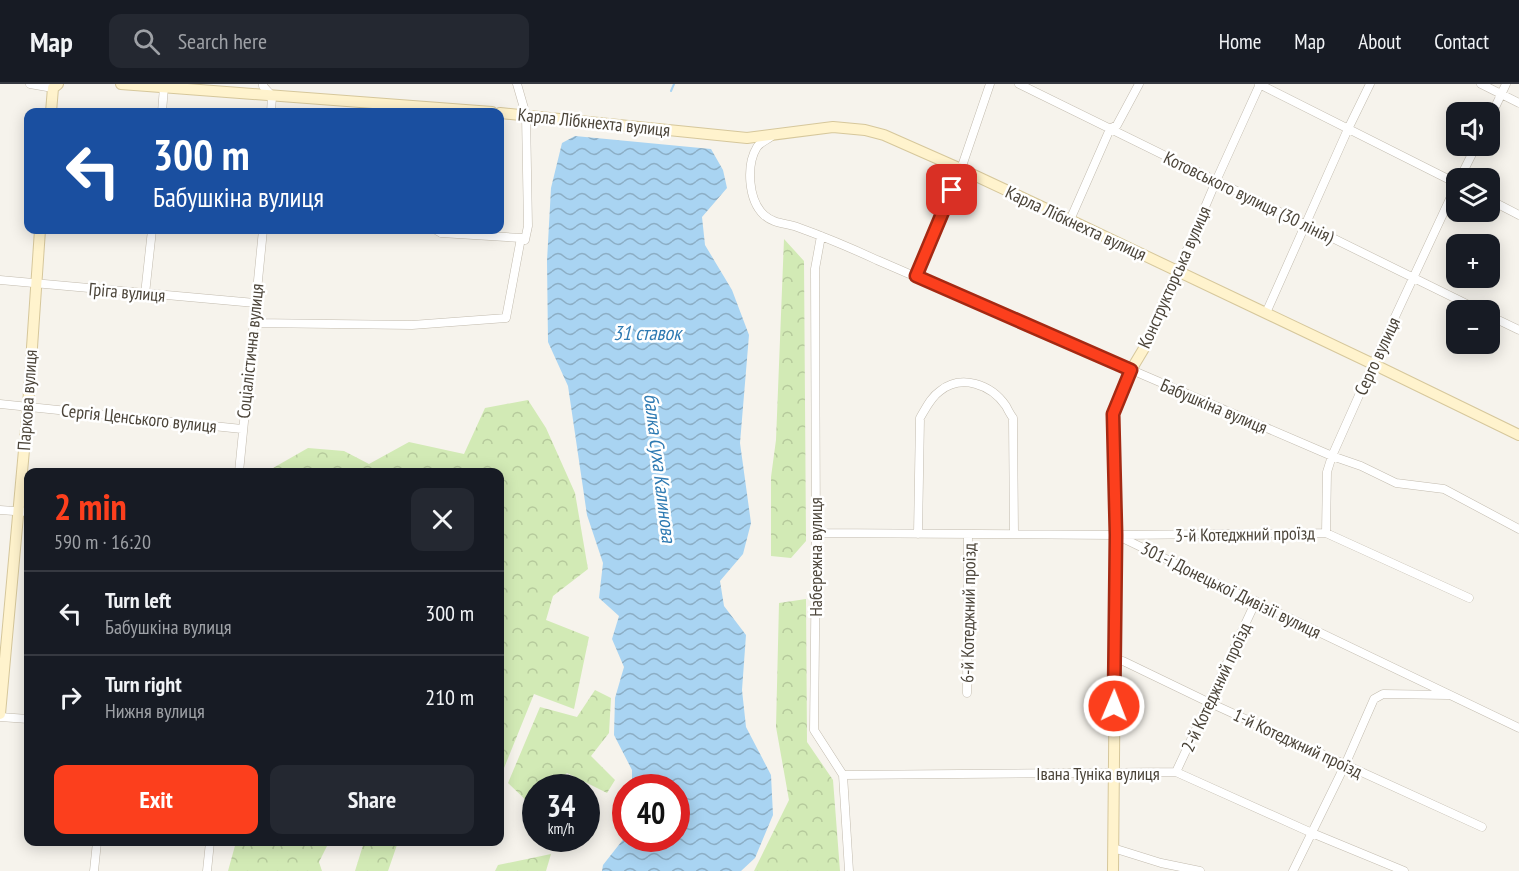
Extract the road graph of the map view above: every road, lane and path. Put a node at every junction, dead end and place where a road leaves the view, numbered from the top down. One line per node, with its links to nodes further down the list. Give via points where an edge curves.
1 (30, 84): 12 (street)
2 (121, 84): 13 (street, Карла Лібкнехта вулиця)
3 (263, 84): 15 (street)
4 (517, 84): 23 (street)
5 (990, 84): 27 (street)
6 (1019, 84): 24 (street, Котовського вулиця (30 лiнiя))
7 (1139, 84): 24 (street, via 1117,125)
8 (1260, 84): 25 (street); 29 (street, Конструкторська вулиця)
9 (1370, 84): 25 (street)
10 (1481, 84): 14 (street)
11 (1506, 84): 14 (street)
12 (55, 86): 18 (street)
13 (164, 87): 15 (street, Карла Лібкнехта вулиця); 19 (street)
14 (1501, 94): 16 (street); 17 (street)
15 (272, 96): 20 (street); 21 (street, Карла Лібкнехта вулиця)
16 (1497, 102)
17 (1519, 103)
18 (52, 108)
19 (162, 108)
20 (271, 108)
21 (437, 108)
22 (504, 113): 23 (street, Карла Лібкнехта вулиця)
23 (526, 115): 26 (street, Карла Лібкнехта вулиця, via 747,138); 40 (street, via 528,226 525,240)
24 (1110, 129): 29 (street, Котовського вулиця (30 лiнiя)); 33 (street)
25 (1348, 129): 28 (street); 34 (street)
26 (773, 136): 27 (street, Карла Лібкнехта вулиця, via 833,127 865,130); 39 (street, Бабушкіна вулиця, via 759,145 750,165 757,207 770,219)
27 (961, 169): 33 (street, Карла Лібкнехта вулиця); 42 (street)
28 (1446, 180)
29 (1216, 181): 34 (street, Котовського вулиця (30 лiнiя)); 41 (street, Конструкторська вулиця)
30 (1500, 205): 32 (street)
31 (1446, 207): 43 (street, Серго вулиця)
32 (1519, 215)
33 (1070, 220): 41 (street, Карла Лібкнехта вулиця)
34 (1306, 225): 43 (street, Котовського вулиця (30 лiнiя)); 49 (street)
35 (40, 234): 45 (street, Паркова вулиця)
36 (152, 234): 46 (street)
37 (263, 234): 48 (street, Соціалістична вулиця)
38 (441, 234): 40 (street)
39 (821, 236): 42 (street, Бабушкіна вулиця); 66 (street, Набережна вулиця, via 815,269)
40 (521, 238): 51 (street, via 506,318 412,325)
41 (1178, 271): 49 (street, Карла Лібкнехта вулиця); 54 (street, Конструкторська вулиця)
42 (916, 276): 54 (street, Бабушкіна вулиця)
43 (1414, 279): 47 (street, Котовського вулиця (30 лiнiя)); 53 (street, Серго вулиця)
44 (0, 280): 45 (street, Гріга вулиця)
45 (36, 284): 46 (street, Гріга вулиця); 56 (street, Паркова вулиця)
46 (145, 294): 48 (street, Гріга вулиця)
47 (1458, 300)
48 (255, 303): 51 (street, Соціалістична вулиця)
49 (1266, 313): 53 (street, Карла Лібкнехта вулиця)
50 (1500, 321): 52 (street)
51 (253, 323): 57 (street, Соціалістична вулиця)
52 (1519, 330)
53 (1373, 364): 58 (street, Карла Лібкнехта вулиця); 59 (street, Серго вулиця)
54 (1131, 370): 59 (street, Бабушкіна вулиця); 71 (street, Конструкторська вулиця, via 1113,414)
55 (0, 404): 56 (street, Сергія Ценського вулиця)
56 (27, 406): 57 (street, Сергія Ценського вулиця); 60 (street, Паркова вулиця)
57 (242, 429): 61 (street, Соціалістична вулиця)
58 (1519, 435)
59 (1332, 456): 65 (street, Бабушкіна вулиця, via 1396,483 1444,489); 67 (street, Серго вулиця, via 1327,472)
60 (25, 468)
61 (239, 468)
62 (24, 486): 64 (street, Паркова вулиця)
63 (0, 510): 64 (street)
64 (23, 512): 78 (street, Паркова вулиця)
65 (1519, 529)
66 (816, 533): 68 (street, 301-ї Донецької Дивізії вулиця); 84 (street, Набережна вулиця, via 814,730)
67 (1326, 533): 71 (street, 3-й Котеджний проїзд); 72 (street, 3-й Котеджний проїзд)
68 (918, 534): 69 (street, 301-ї Донецької Дивізії вулиця); 70 (street, via 920,418 939,391 952,383 967,381 995,394 1013,418)
69 (969, 534): 70 (street, 301-ї Донецької Дивізії вулиця); 75 (street, 6-й Котеджний проїзд)
70 (1014, 534): 71 (street, 301-ї Донецької Дивізії вулиця)
71 (1116, 535): 73 (street, 301-ї Донецької Дивізії вулиця); 74 (street, Конструкторська вулиця)
72 (1469, 598)
73 (1256, 601): 76 (street, 301-ї Донецької Дивізії вулиця); 77 (street, 2-й Котеджний проїзд)
74 (1115, 662): 77 (street, 1-й Котеджний проїзд, via 1123,661); 83 (street, Конструкторська вулиця)
75 (967, 693)
76 (1452, 696): 80 (street, 301-ї Донецької Дивізії вулиця); 81 (street, via 1383,694 1374,699)
77 (1208, 702): 81 (street, 1-й Котеджний проїзд); 82 (street, 2-й Котеджний проїзд)
78 (0, 716): 79 (street)
79 (24, 719)
80 (1519, 728)
81 (1345, 765): 85 (street, 1-й Котеджний проїзд); 86 (street)
82 (1176, 772): 83 (street, Івана Туніка вулиця); 86 (street, Івана Туніка вулиця)
83 (1114, 773): 84 (street, Івана Туніка вулиця); 89 (street, Конструкторська вулиця)
84 (843, 775): 92 (street, Набережна вулиця)
85 (1482, 827)
86 (1312, 833): 95 (street); 96 (street, Івана Туніка вулиця)
87 (97, 846): 90 (street)
88 (210, 846): 91 (street)
89 (1113, 848): 93 (street, Конструкторська вулиця); 94 (street)
90 (94, 871)
91 (207, 871)
92 (849, 871)
93 (1113, 871)
94 (1200, 871)
95 (1293, 871)
96 (1404, 871)

